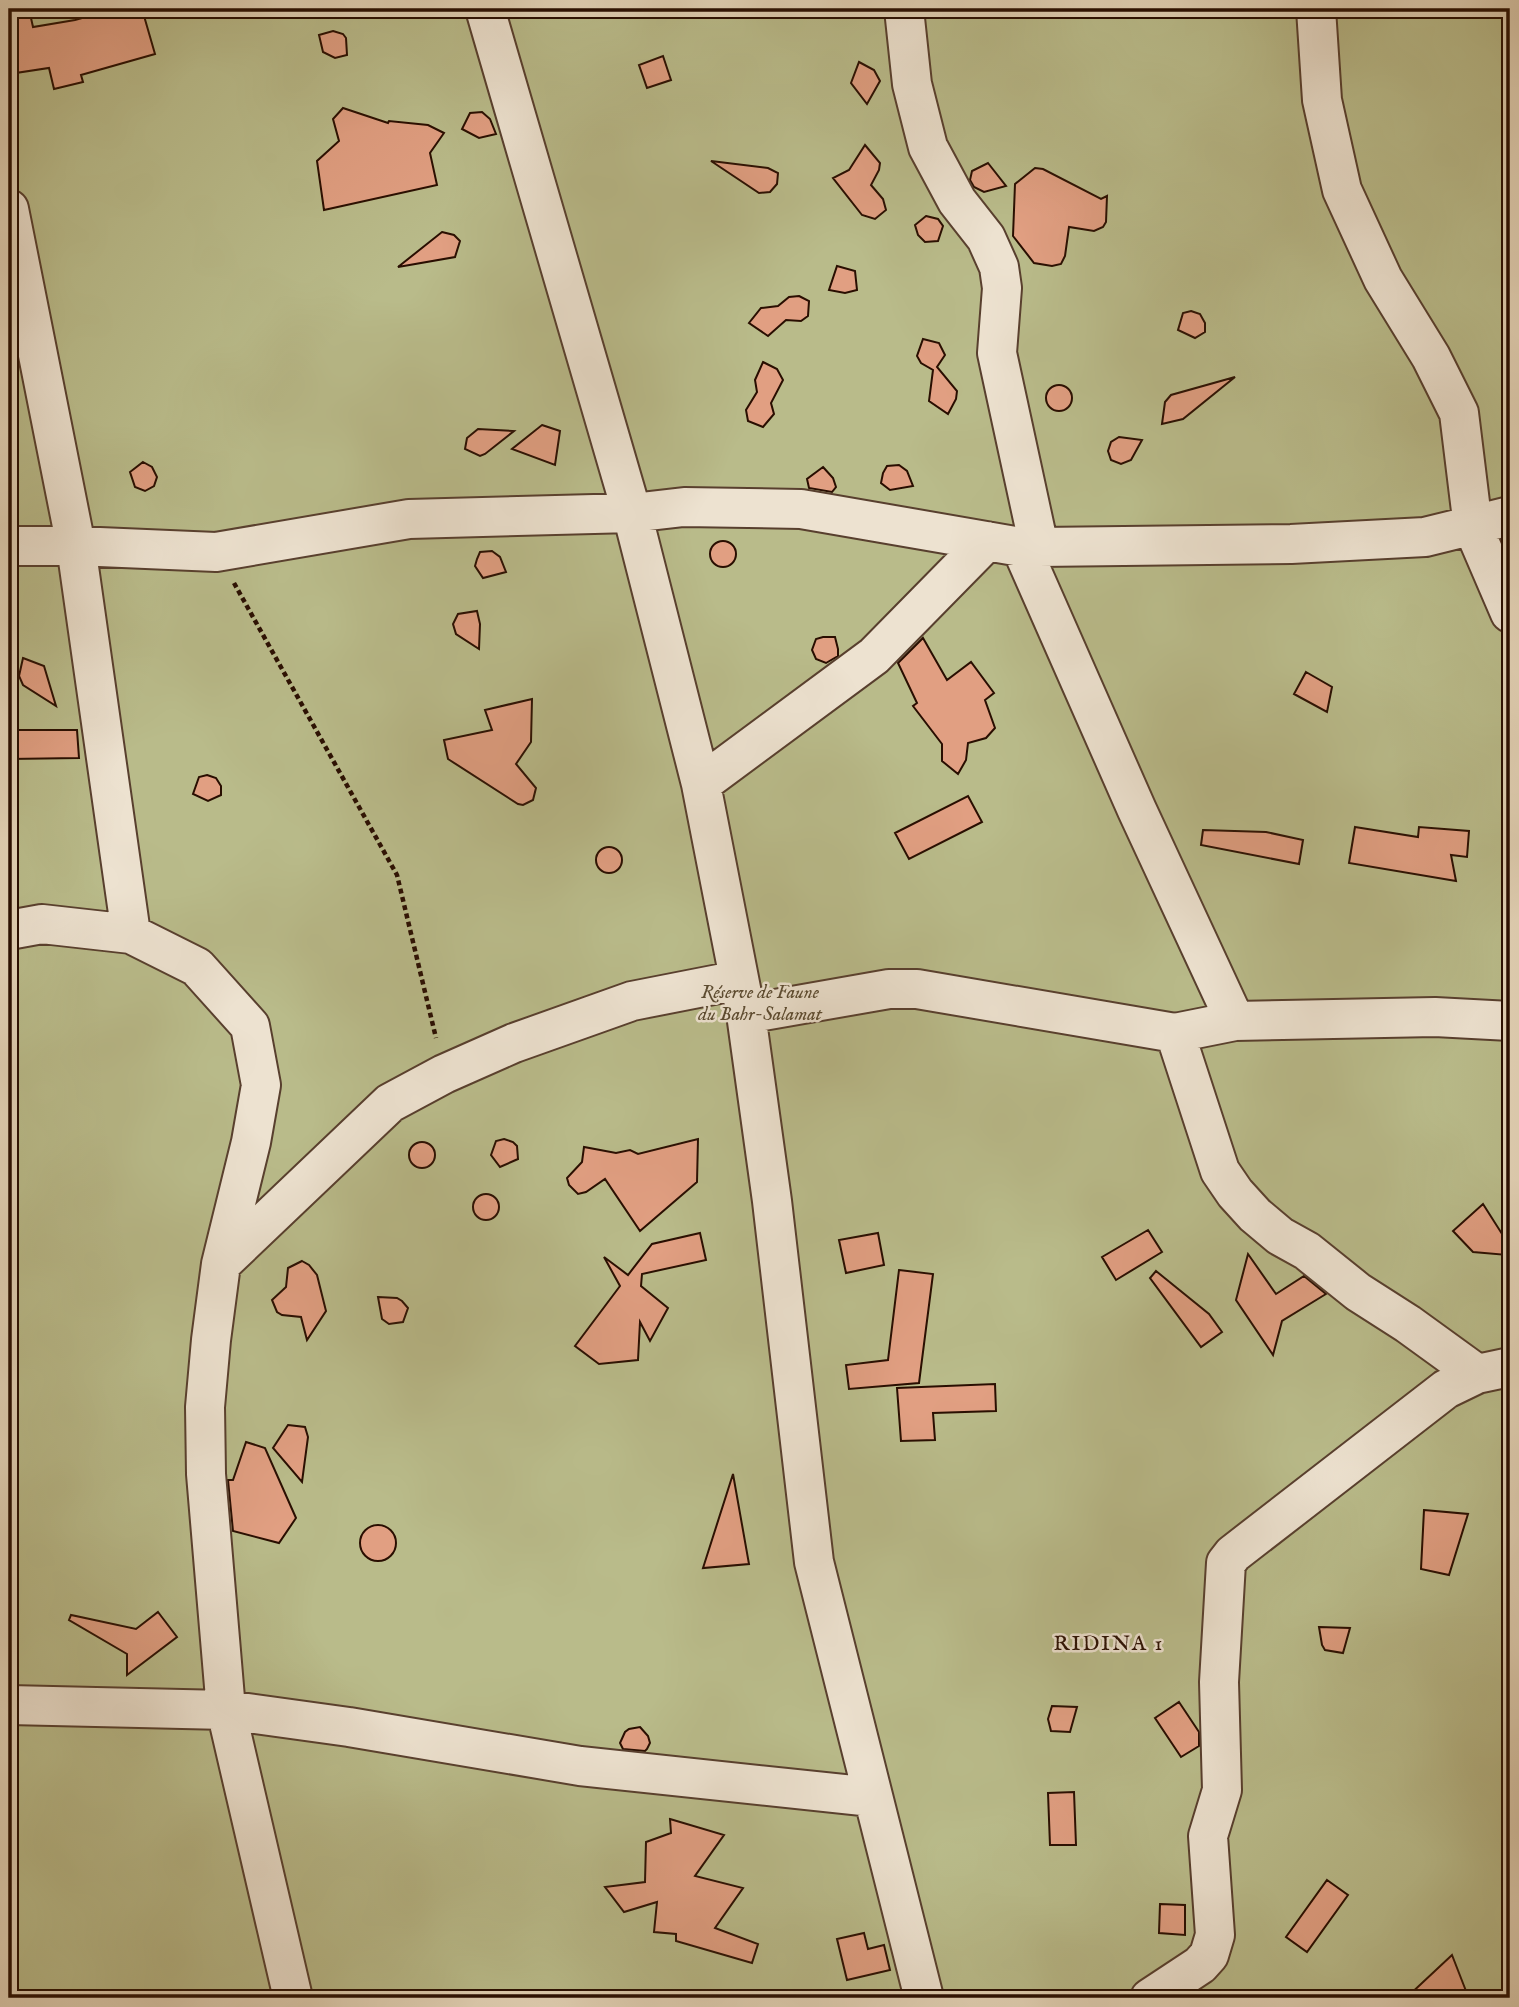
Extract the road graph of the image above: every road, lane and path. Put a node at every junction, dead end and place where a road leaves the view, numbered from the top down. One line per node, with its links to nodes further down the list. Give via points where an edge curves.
1 (485, 9): 5 (street)
2 (904, 9): 8 (street, via 912,84 928,147 957,201 986,238 999,267 997,353)
3 (1317, 9): 7 (street, via 1322,100 1342,190 1383,279 1459,413)
4 (9, 209): 10 (street)
5 (632, 513): 8 (street, via 684,507 801,509); 11 (street, via 409,519); 13 (street)
6 (1510, 516): 7 (street)
7 (1474, 527): 8 (street, via 1425,537 1291,544); 12 (street)
8 (1016, 545): 13 (street); 17 (street)
9 (9, 546): 10 (street)
10 (76, 546): 11 (street); 15 (street)
11 (216, 552): 20 (path, via 397,875)
12 (1510, 613)
13 (701, 784): 16 (street)
14 (9, 930): 15 (street, via 42,924)
15 (131, 934): 21 (street, via 197,967 250,1026 261,1085)
16 (742, 997): 19 (street, via 917,989); 20 (street, via 632,1002 514,1043); 25 (street, via 772,1202 814,1563)
17 (1235, 1021): 18 (street, via 1435,1017); 19 (street)
18 (1510, 1021)
19 (1175, 1033): 22 (street, via 1220,1171 1255,1215 1358,1292)
20 (444, 1074): 21 (street, via 390,1103)
21 (221, 1264): 24 (street, via 205,1407 206,1474)
22 (1499, 1374): 28 (street, via 1446,1389 1226,1563 1220,1682 1222,1790 1208,1836 1215,1935 1209,1955 1200,1965)
23 (9, 1705): 24 (street)
24 (226, 1710): 25 (street, via 593,1767); 26 (street)
25 (872, 1797): 27 (street)
26 (293, 1998)
27 (924, 1998)
28 (1150, 1998)

